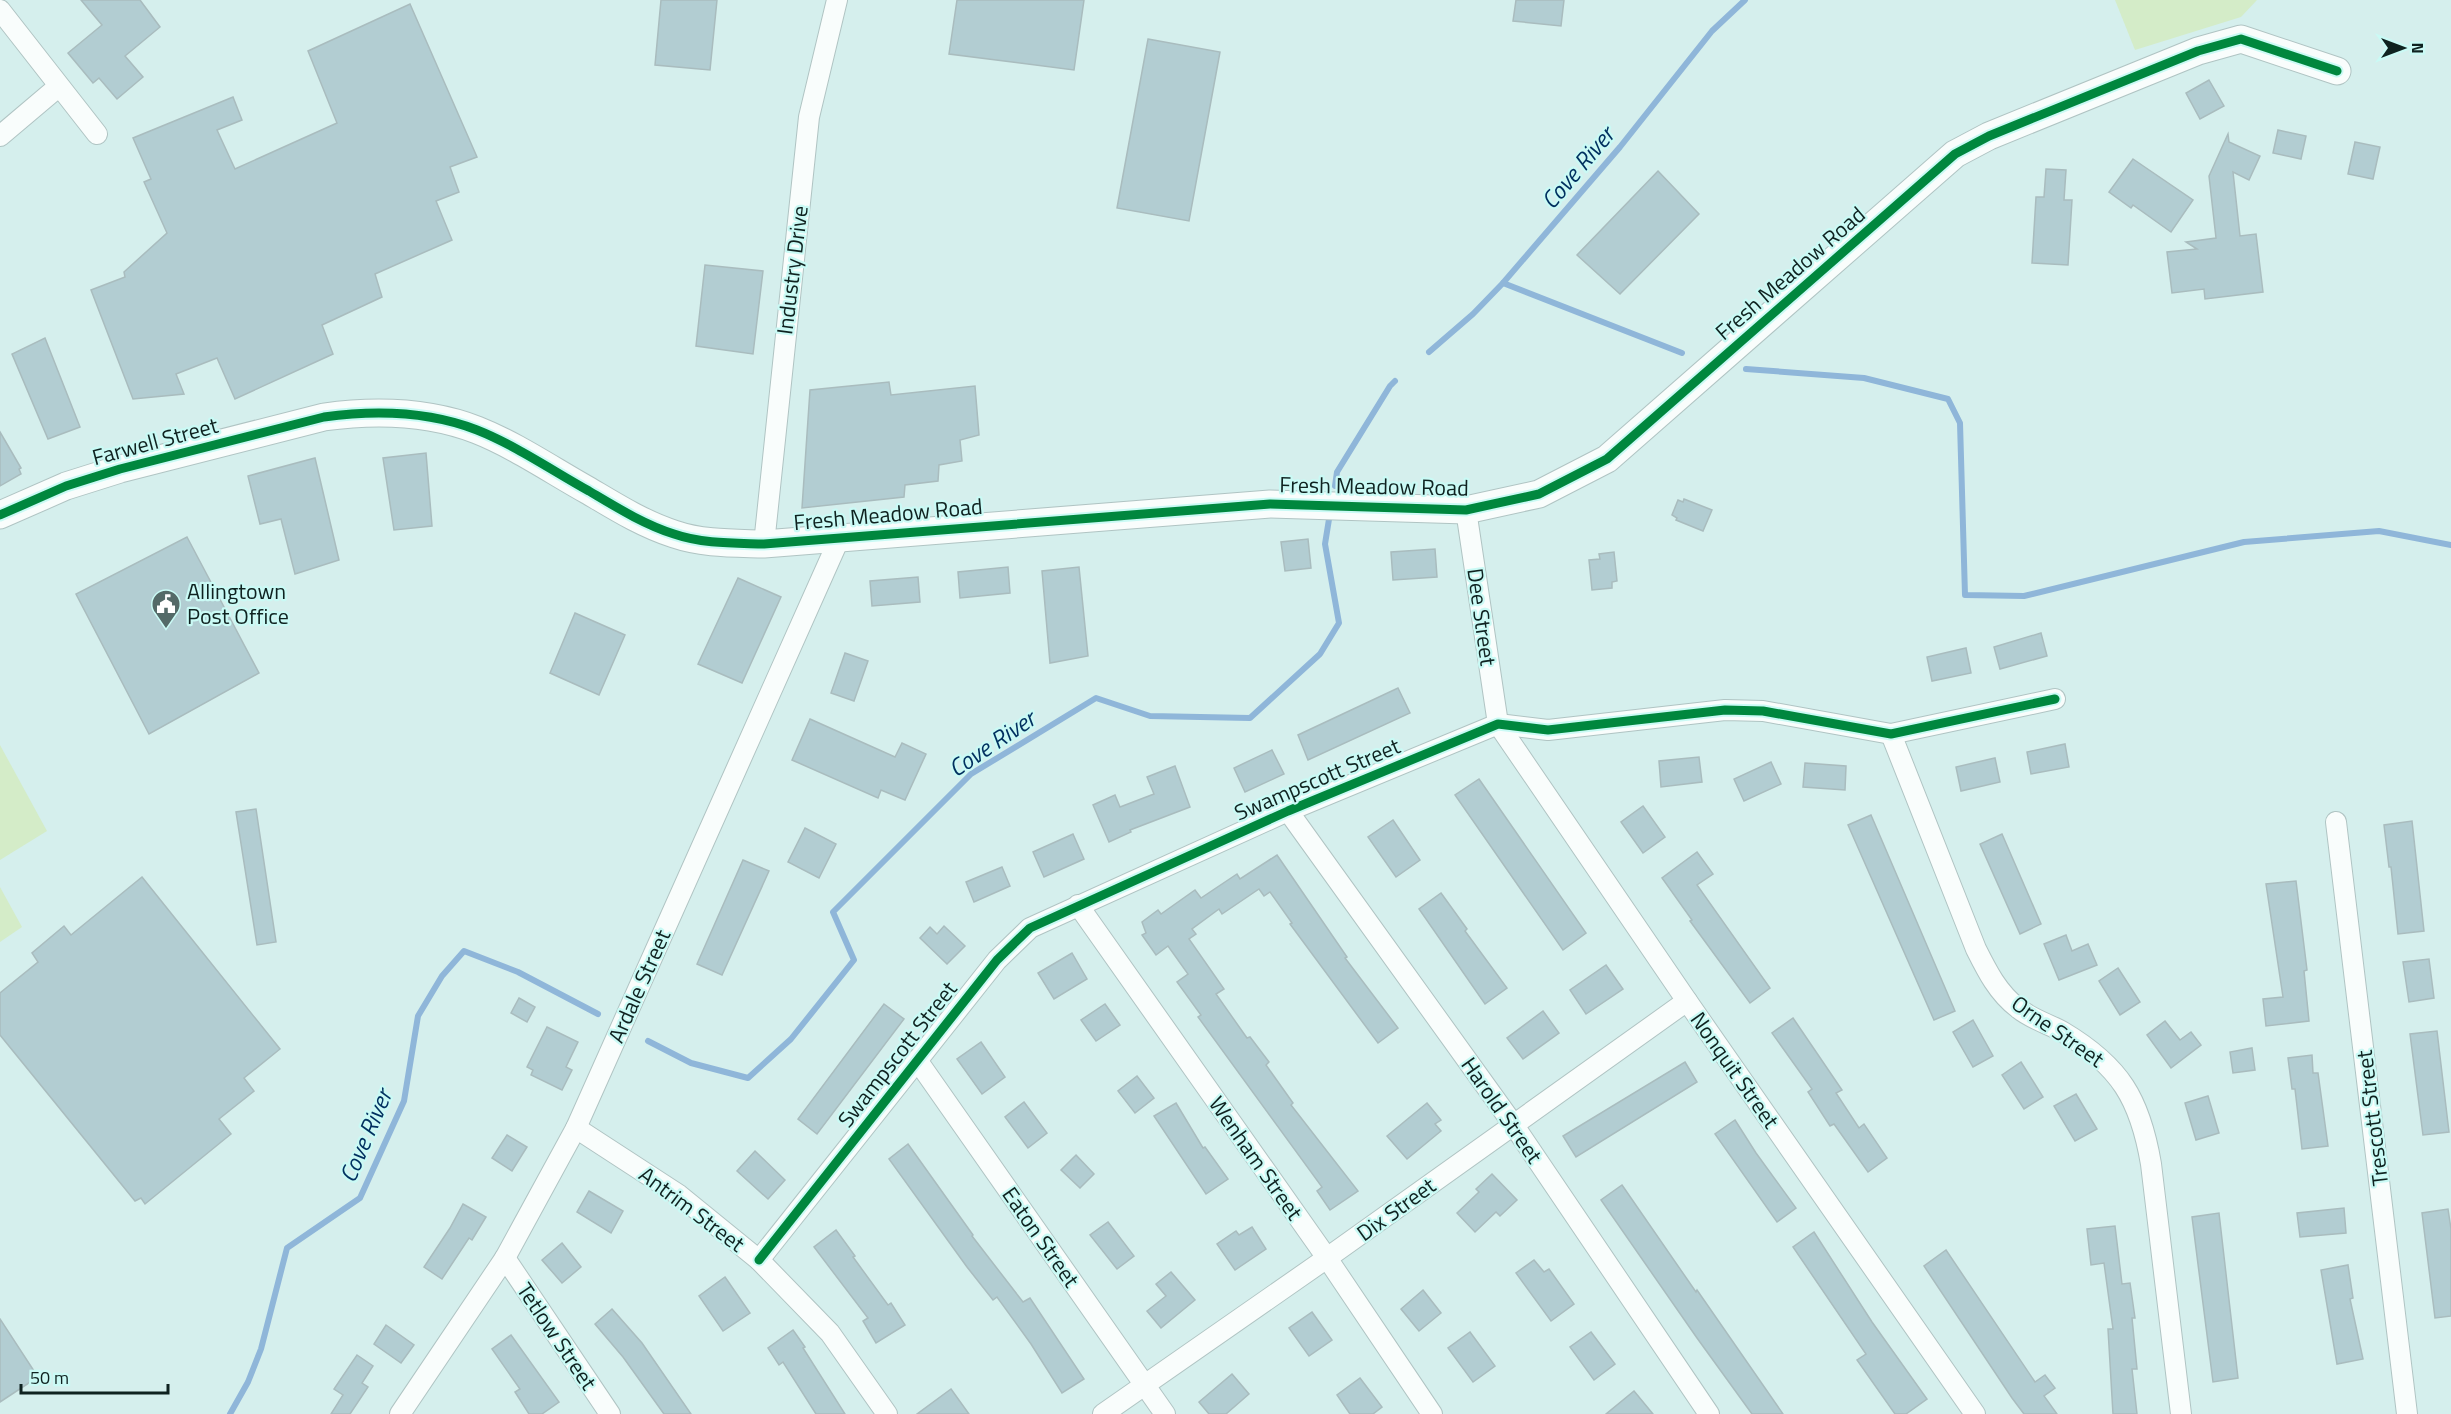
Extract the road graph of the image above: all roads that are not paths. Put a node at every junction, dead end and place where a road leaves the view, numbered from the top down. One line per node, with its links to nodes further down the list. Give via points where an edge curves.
1 (837, 0): 11 (street, Industry Drive, via 809,117)
2 (0, 10): 4 (street)
3 (2337, 71): 8 (street, Fresh Meadow Road, via 2241,39 2198,51 1989,136 1955,154 1607,459 1539,494)
4 (58, 87): 5 (street); 6 (street)
5 (97, 134)
6 (0, 136)
7 (324, 417): 9 (street, Farwell Street, via 120,469 66,486); 11 (street, Fresh Meadow Road, via 387,413 441,420 477,430 640,521 708,542)
8 (1466, 510): 10 (street, Fresh Meadow Road, via 1270,504); 13 (street, Dee Street)
9 (0, 515)
10 (840, 537): 11 (street, Fresh Meadow Road); 21 (street, Ardale Street)
11 (764, 543)
12 (2055, 699): 14 (street, Swampscott Street)
13 (1498, 724): 14 (street, Swampscott Street, via 1548,730 1725,710 1763,711); 15 (street, Swampscott Street); 18 (street, Nonquit Street)
14 (1891, 734): 34 (street, Orne Street, via 1976,949 1994,983 2018,1009 2091,1051 2115,1072 2132,1098 2145,1129)
15 (1288, 811): 17 (street, Swampscott Street); 20 (street, Harold Street)
16 (2336, 822): 35 (street, Trescott Street)
17 (1078, 905): 19 (street, Swampscott Street, via 1030,928 997,960); 23 (street, Wenham Street)
18 (1687, 1002): 20 (street, Dix Street); 33 (street, Nonquit Street)
19 (917, 1060): 24 (street, Swampscott Street); 25 (street, Eaton Street)
20 (1513, 1124): 23 (street, Dix Street); 32 (street, Harold Street)
21 (576, 1128): 22 (street, Ardale Street); 24 (street, Antrim Street, via 679,1195)
22 (505, 1258): 26 (street, Ardale Street); 27 (street, Tetlow Street)
23 (1327, 1258): 25 (street, Dix Street); 31 (street, Wenham Street)
24 (759, 1260): 28 (street, Antrim Street, via 830,1333)
25 (1144, 1384): 29 (street, Dix Street); 30 (street, Eaton Street)
26 (400, 1414)
27 (610, 1414)
28 (887, 1414)
29 (1103, 1414)
30 (1165, 1414)
31 (1432, 1414)
32 (1709, 1414)
33 (1975, 1414)
34 (2181, 1414)
35 (2407, 1414)

